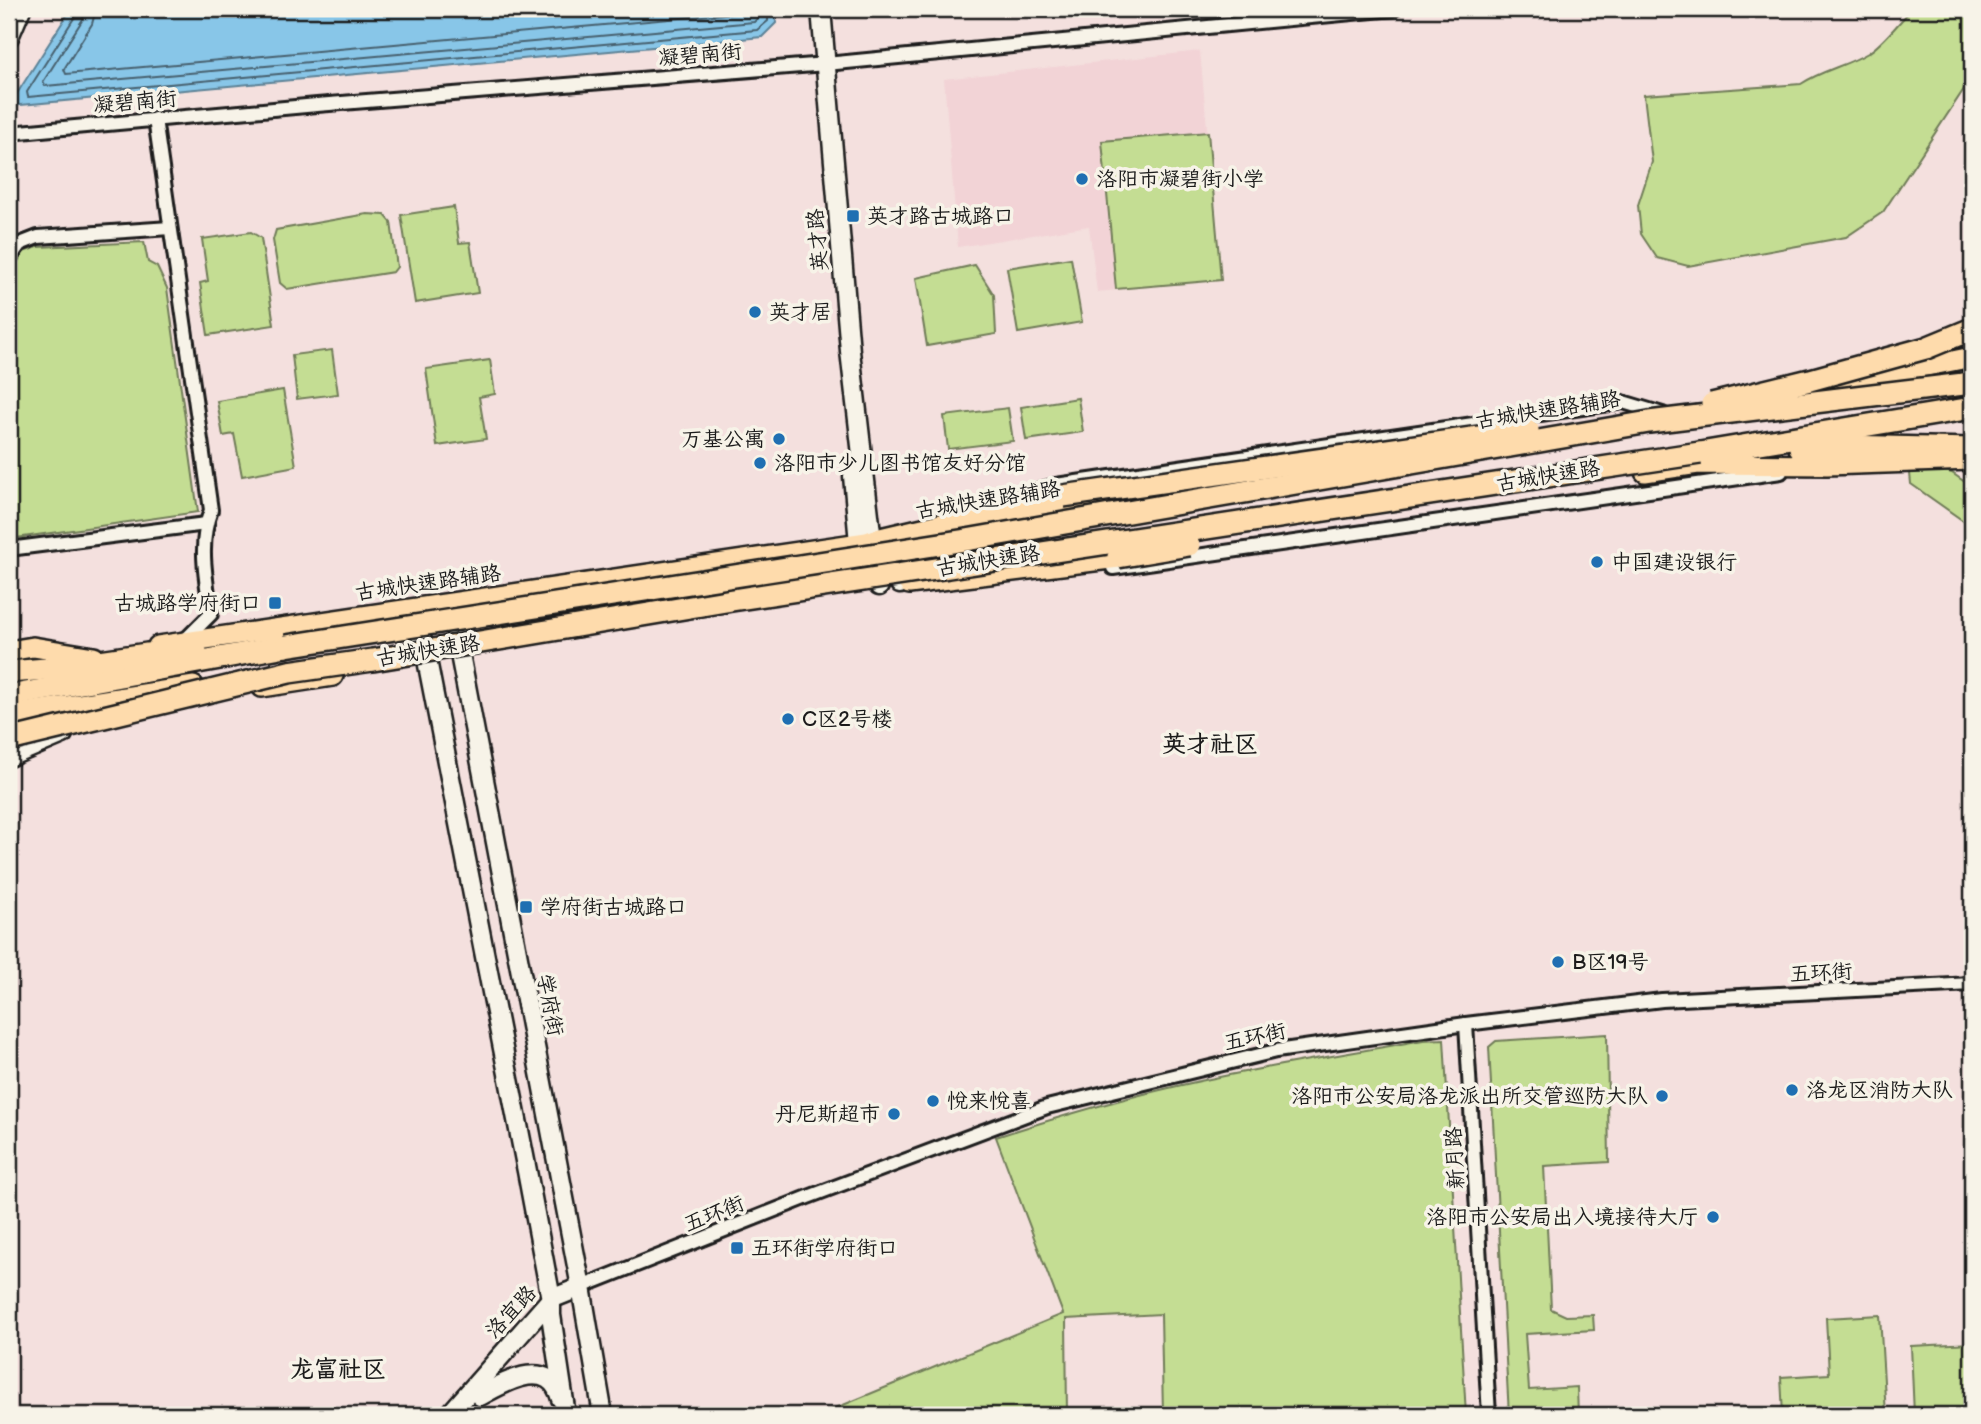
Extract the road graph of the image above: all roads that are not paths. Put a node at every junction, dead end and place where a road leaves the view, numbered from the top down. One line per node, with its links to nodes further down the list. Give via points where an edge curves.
1 (21, 9): 5 (main road)
2 (812, 9): 6 (main road, 英才路)
3 (821, 9): 6 (main road, 英才路)
4 (1394, 9): 6 (street, 凝碧南街)
5 (9, 37)
6 (822, 65): 7 (street, 凝碧南街); 20 (main road, 英才路)
7 (155, 119): 8 (street, 凝碧南街); 9 (street)
8 (9, 132)
9 (170, 228): 10 (street, via 38,237 20,244); 19 (street, via 211,510)
10 (9, 259)
11 (1972, 329): 15 (highway, bridge, via 1926,348)
12 (1972, 357): 15 (main road, 古城快速路辅路)
13 (1965, 383): 15 (highway, 古城快速路, bridge)
14 (1972, 408): 17 (highway, 古城快速路)
15 (1656, 418): 20 (main road, 古城快速路辅路); 20 (highway, bridge, via 1510,431 1063,496); 20 (street, via 1623,402 1056,485); 26 (highway, 古城快速路, bridge, via 966,540)
16 (1972, 449): 17 (highway, via 1841,446)
17 (1700, 453): 22 (highway, bridge, via 1542,488 1118,556); 32 (highway, 古城快速路, bridge)
18 (1972, 460): 22 (main road, via 1698,464)
19 (206, 524): 21 (street); 25 (street, via 203,563 211,614)
20 (866, 542): 22 (main road, 英才路); 23 (main road, 古城快速路辅路)
21 (9, 549)
22 (889, 585): 28 (main road)
23 (450, 603): 24 (main road, 古城快速路辅路); 28 (main road, 学府街)
24 (414, 608): 25 (main road, 古城快速路辅路); 30 (main road)
25 (184, 641): 29 (main road, 古城快速路辅路)
26 (286, 646): 31 (highway, 古城快速路, via 147,654); 33 (highway)
27 (9, 651): 29 (main road, via 33,647)
28 (460, 655): 30 (main road); 41 (main road, 学府街)
29 (94, 657): 31 (main road, 古城快速路辅路)
30 (427, 660): 34 (main road); 42 (main road)
31 (9, 672)
32 (289, 672): 35 (highway, bridge); 37 (highway, 古城快速路, bridge)
33 (9, 696)
34 (114, 711): 36 (main road); 38 (main road)
35 (9, 716)
36 (9, 727)
37 (9, 740)
38 (9, 757)
39 (1972, 984): 40 (street, 五环街, via 1662,1000)
40 (1466, 1024): 41 (street, 五环街, via 1276,1051 1047,1107); 48 (street, 新月路)
41 (581, 1287): 42 (main road, 洛宜路); 47 (main road, 学府街)
42 (551, 1307): 43 (main road, 洛宜路); 44 (main road, 洛宜路); 46 (main road)
43 (480, 1396): 45 (main road, 洛宜路); 46 (main road, via 510,1380 541,1375 560,1393)
44 (449, 1415)
45 (462, 1415)
46 (566, 1415)
47 (603, 1415)
48 (1489, 1415)

